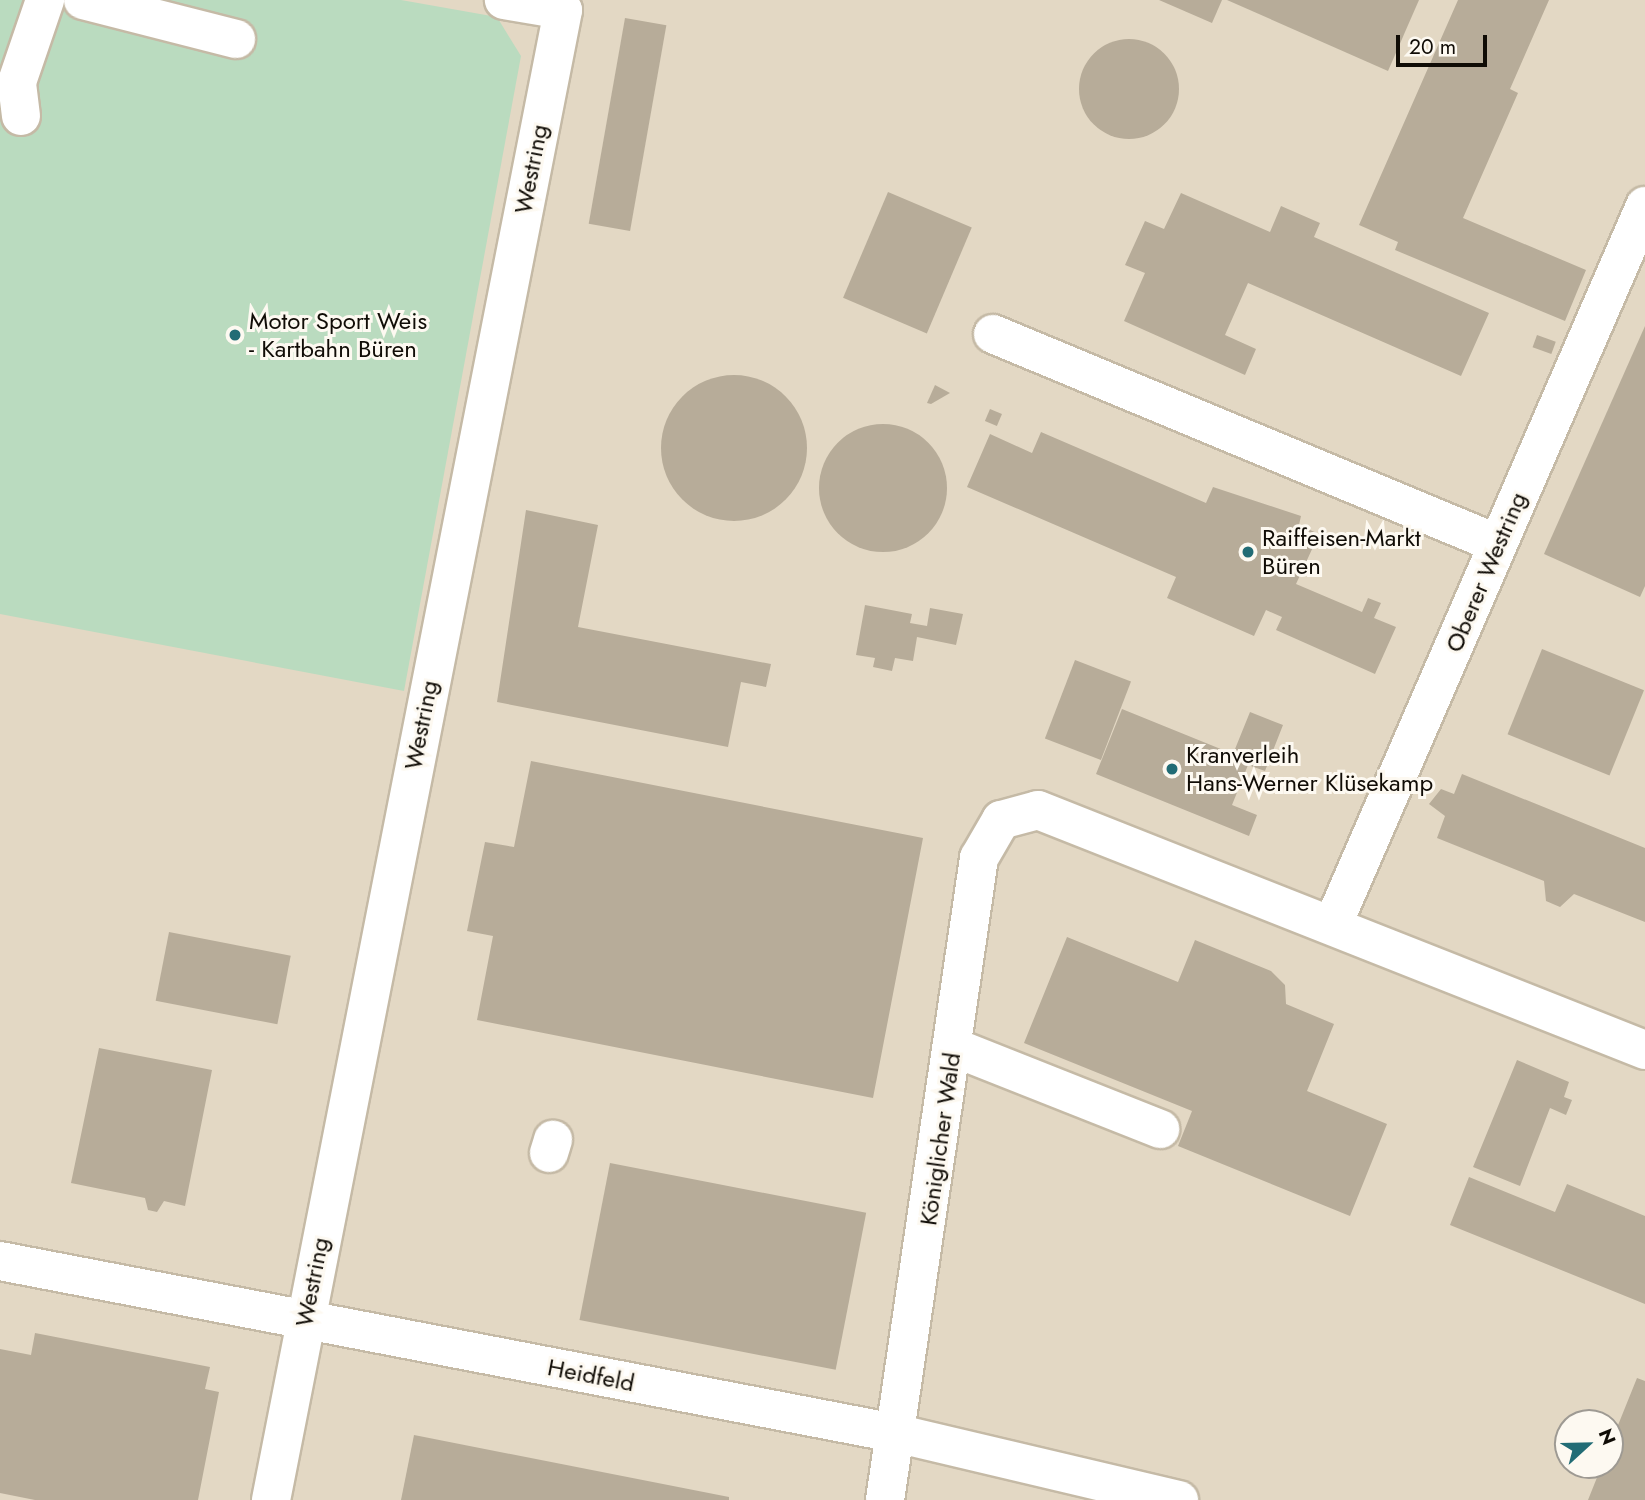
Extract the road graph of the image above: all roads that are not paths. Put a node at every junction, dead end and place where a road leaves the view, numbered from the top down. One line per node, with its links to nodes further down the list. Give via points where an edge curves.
1 (44, 0): 6 (street, via 17,82)
2 (83, 0): 5 (street)
3 (504, 0): 4 (street, Westring)
4 (564, 5): 15 (street, Westring)
5 (236, 39)
6 (21, 116)
7 (1643, 217): 9 (street, Oberer Westring)
8 (993, 334): 9 (street)
9 (1498, 544): 10 (street, Oberer Westring)
10 (1334, 924): 11 (street, Königlicher Wald, via 1038,810 1001,820 979,858); 12 (street)
11 (953, 1047): 13 (street); 16 (street, Königlicher Wald)
12 (1645, 1050)
13 (1160, 1129)
14 (0, 1261): 15 (street, Heidfeld)
15 (305, 1320): 16 (street, Heidfeld); 18 (street, Westring)
16 (895, 1433): 17 (street, Heidfeld); 19 (street, Königlicher Wald)
17 (1170, 1498)
18 (271, 1500)
19 (885, 1500)

